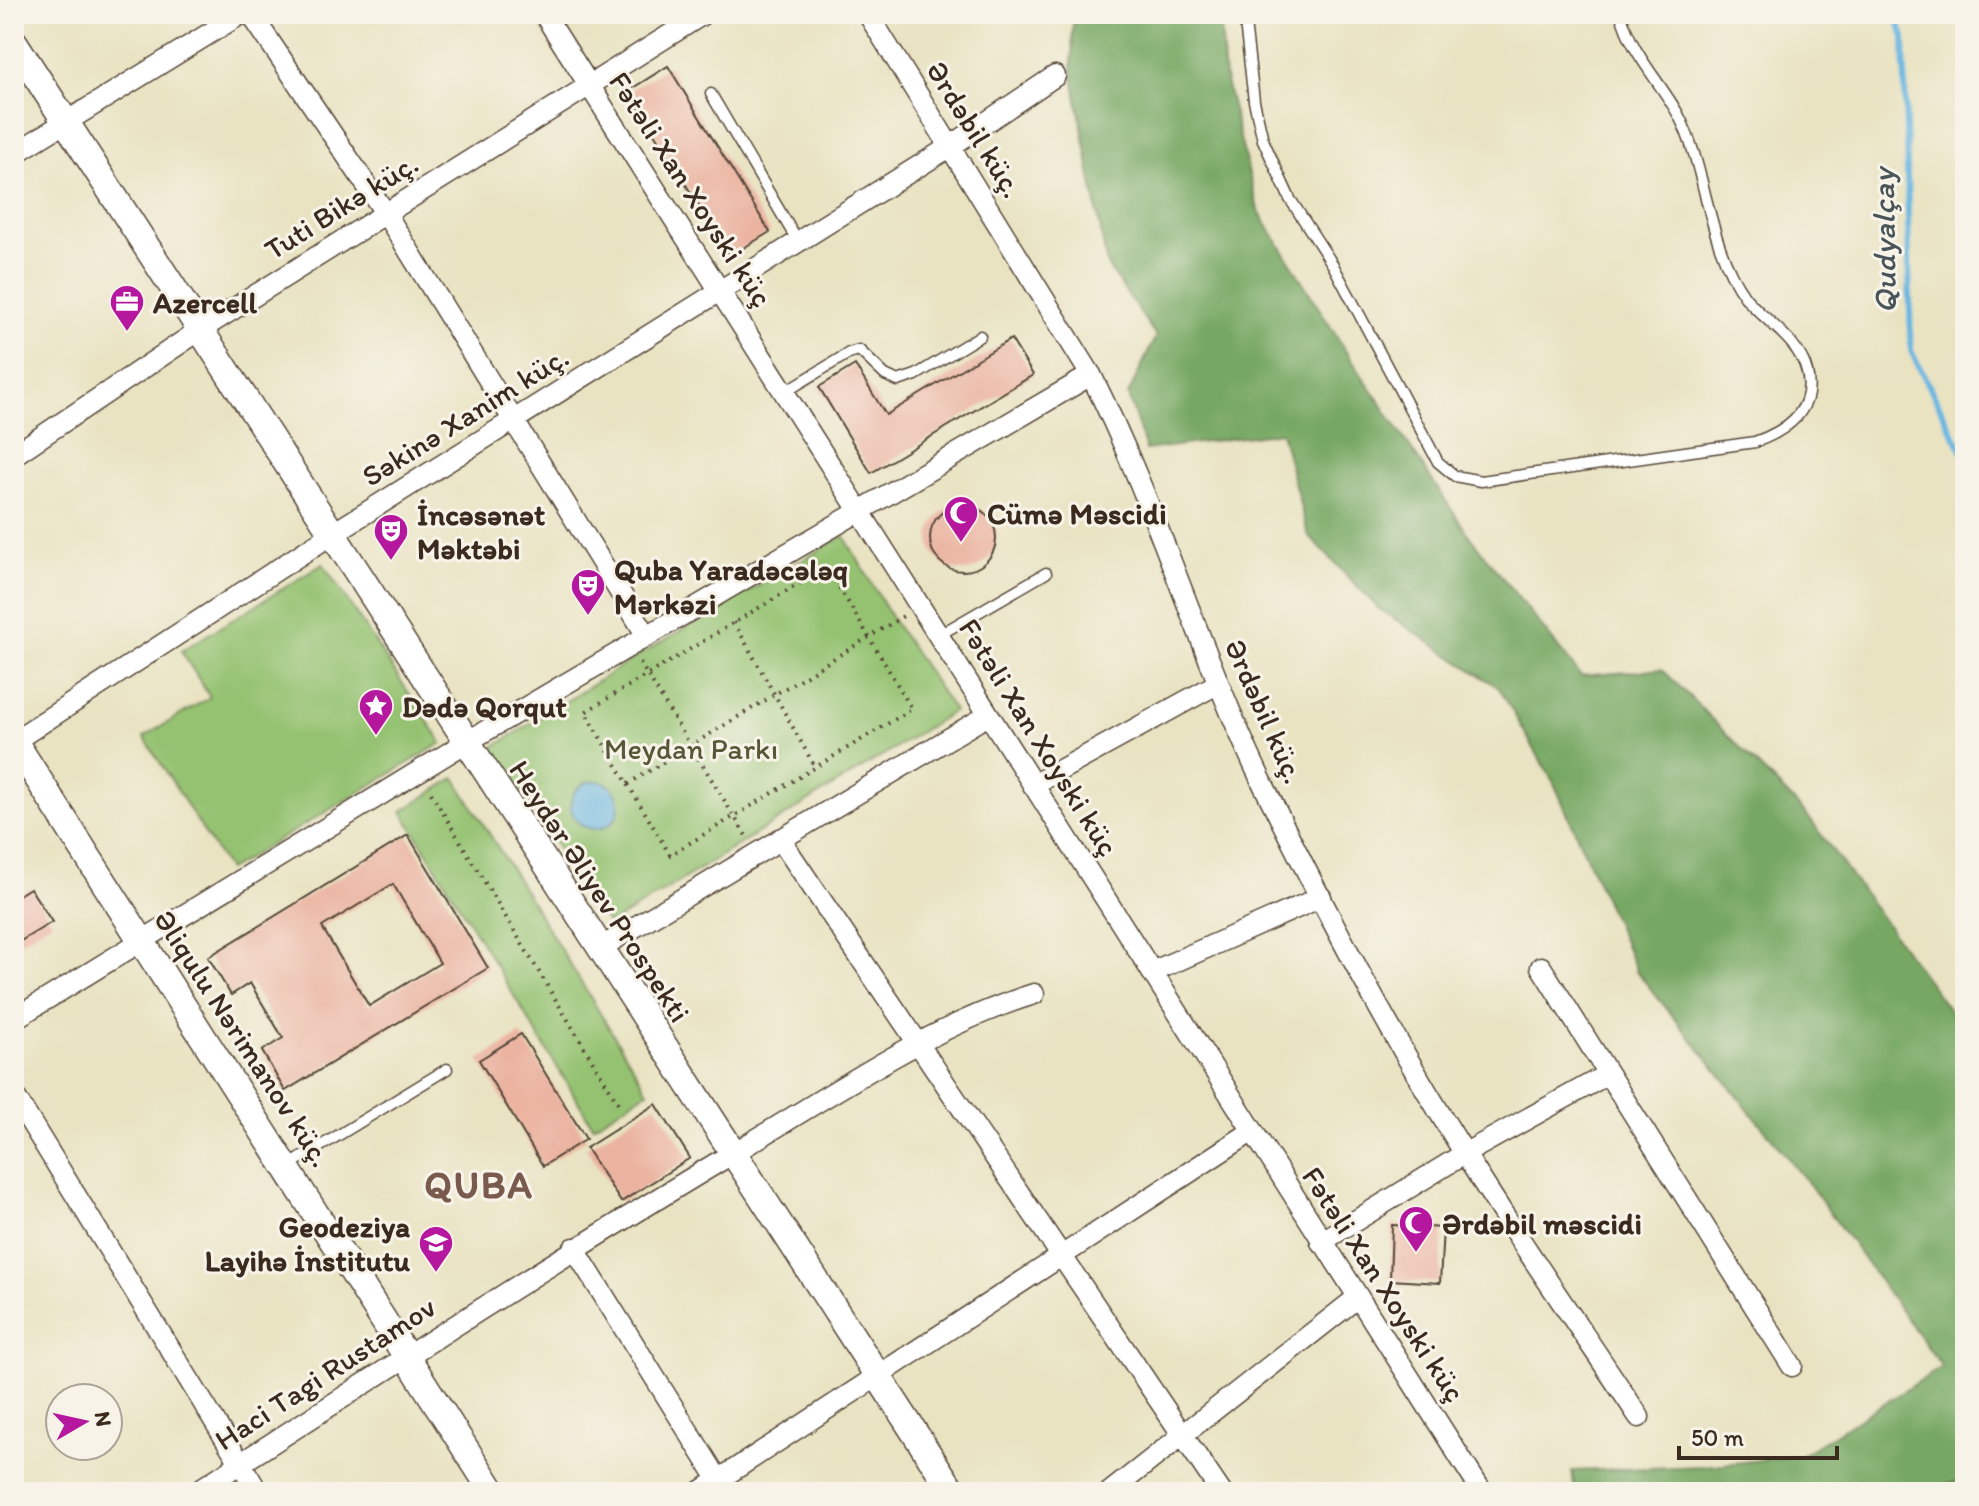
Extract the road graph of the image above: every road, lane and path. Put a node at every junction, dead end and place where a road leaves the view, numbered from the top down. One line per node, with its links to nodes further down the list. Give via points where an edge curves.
1 (241, 14): 12 (street)
2 (251, 14): 15 (street)
3 (544, 14): 10 (street, Fətəli Xan Xoyski küç)
4 (703, 14): 10 (street, Tuti Bikə küç.)
5 (868, 14): 13 (street, Ərdəbil küç.)
6 (1244, 14): 7 (lane, via 1263,140 1290,199 1333,265 1438,462 1455,476 1481,481 1755,442 1782,432 1807,398 1807,370 1781,331 1746,298 1729,266 1678,114 1640,59)
7 (1621, 14)
8 (14, 42): 12 (street, Heydər Əliyev Prospekti)
9 (1055, 76): 13 (street, Səkinə Xanim küç.)
10 (588, 84): 15 (street, Tuti Bikə küç.); 17 (street, Fətəli Xan Xoyski küç)
11 (711, 94): 16 (lane)
12 (65, 121): 14 (street); 18 (street, Heydər Əliyev Prospekti)
13 (951, 146): 16 (street, Səkinə Xanim küç.); 20 (street, Ərdəbil küç.)
14 (14, 154)
15 (386, 214): 18 (street, Tuti Bikə küç.); 22 (street)
16 (798, 242): 17 (street, Səkinə Xanim küç.)
17 (720, 290): 21 (street, Fətəli Xan Xoyski küç); 22 (street, Səkinə Xanim küç.)
18 (200, 330): 23 (street, Tuti Bikə küç.); 25 (street, Heydər Əliyev Prospekti)
19 (980, 336): 21 (lane, via 907,380 891,379 859,350)
20 (1091, 375): 24 (street); 33 (street, Ərdəbil küç., via 1118,429)
21 (785, 392): 24 (street, Fətəli Xan Xoyski küç)
22 (515, 422): 25 (street, Səkinə Xanim küç.); 31 (street)
23 (14, 455)
24 (860, 510): 27 (street, Fətəli Xan Xoyski küç); 31 (street)
25 (332, 534): 36 (street, Səkinə Xanim küç.); 37 (street, Heydər Əliyev Prospekti)
26 (1046, 573): 29 (lane)
27 (920, 605): 29 (street, Fətəli Xan Xoyski küç); 30 (path)
28 (734, 622): 30 (path, via 827,567); 32 (path); 34 (path)
29 (939, 635): 35 (street, Fətəli Xan Xoyski küç)
30 (868, 636): 34 (path); 39 (path, via 912,709)
31 (639, 641): 32 (path); 37 (street)
32 (647, 675): 38 (path); 40 (path, via 585,712)
33 (1217, 684): 41 (street); 46 (street, Ərdəbil küç.)
34 (773, 696): 38 (path); 39 (path)
35 (988, 715): 41 (street, Fətəli Xan Xoyski küç); 44 (street)
36 (14, 741): 47 (street, Əliqulu Nərimanov küç.)
37 (465, 743): 47 (street); 48 (street, Heydər Əliyev Prospekti)
38 (691, 747): 40 (path); 43 (path)
39 (815, 767): 43 (path)
40 (628, 784): 43 (path, via 670,855)
41 (1033, 785): 50 (street, Fətəli Xan Xoyski küç)
42 (431, 793): 57 (path)
43 (734, 816): 45 (path)
44 (780, 839): 45 (street); 53 (street)
45 (756, 854): 48 (street)
46 (1321, 897): 50 (street); 60 (street, Ərdəbil küç.)
47 (143, 941): 52 (street); 61 (street, Əliqulu Nərimanov küç.)
48 (600, 948): 59 (street, Heydər Əliyev Prospekti)
49 (1541, 967): 55 (street)
50 (1152, 972): 58 (street, Fətəli Xan Xoyski küç)
51 (1034, 994): 53 (street, Haci Tagi Rustamov, via 988,1008)
52 (14, 1019)
53 (916, 1044): 59 (street, Haci Tagi Rustamov); 64 (street)
54 (447, 1069): 61 (lane)
55 (1608, 1074): 60 (street); 67 (street)
56 (14, 1095): 71 (street)
57 (621, 1108)
58 (1251, 1132): 62 (street, Fətəli Xan Xoyski küç); 64 (street)
59 (733, 1153): 63 (street, Haci Tagi Rustamov); 68 (street, Heydər Əliyev Prospekti)
60 (1464, 1154): 62 (street); 69 (street, Ərdəbil küç.)
61 (287, 1167): 66 (street, Əliqulu Nərimanov küç.)
62 (1321, 1242): 65 (street, Fətəli Xan Xoyski küç)
63 (574, 1248): 66 (street, Haci Tagi Rustamov); 72 (street)
64 (1060, 1253): 68 (street); 70 (street)
65 (1358, 1297): 70 (street); 80 (street, Fətəli Xan Xoyski küç)
66 (407, 1355): 71 (street, Haci Tagi Rustamov); 75 (street, Əliqulu Nərimanov küç.)
67 (1792, 1366)
68 (879, 1377): 72 (street); 77 (street, Heydər Əliyev Prospekti)
69 (1639, 1417)
70 (1181, 1437): 78 (street); 79 (street)
71 (240, 1463): 73 (street, Haci Tagi Rustamov); 74 (street)
72 (718, 1479): 76 (street)
73 (196, 1492)
74 (258, 1492)
75 (493, 1492)
76 (700, 1492)
77 (953, 1492)
78 (1110, 1492)
79 (1221, 1492)
80 (1482, 1492)

